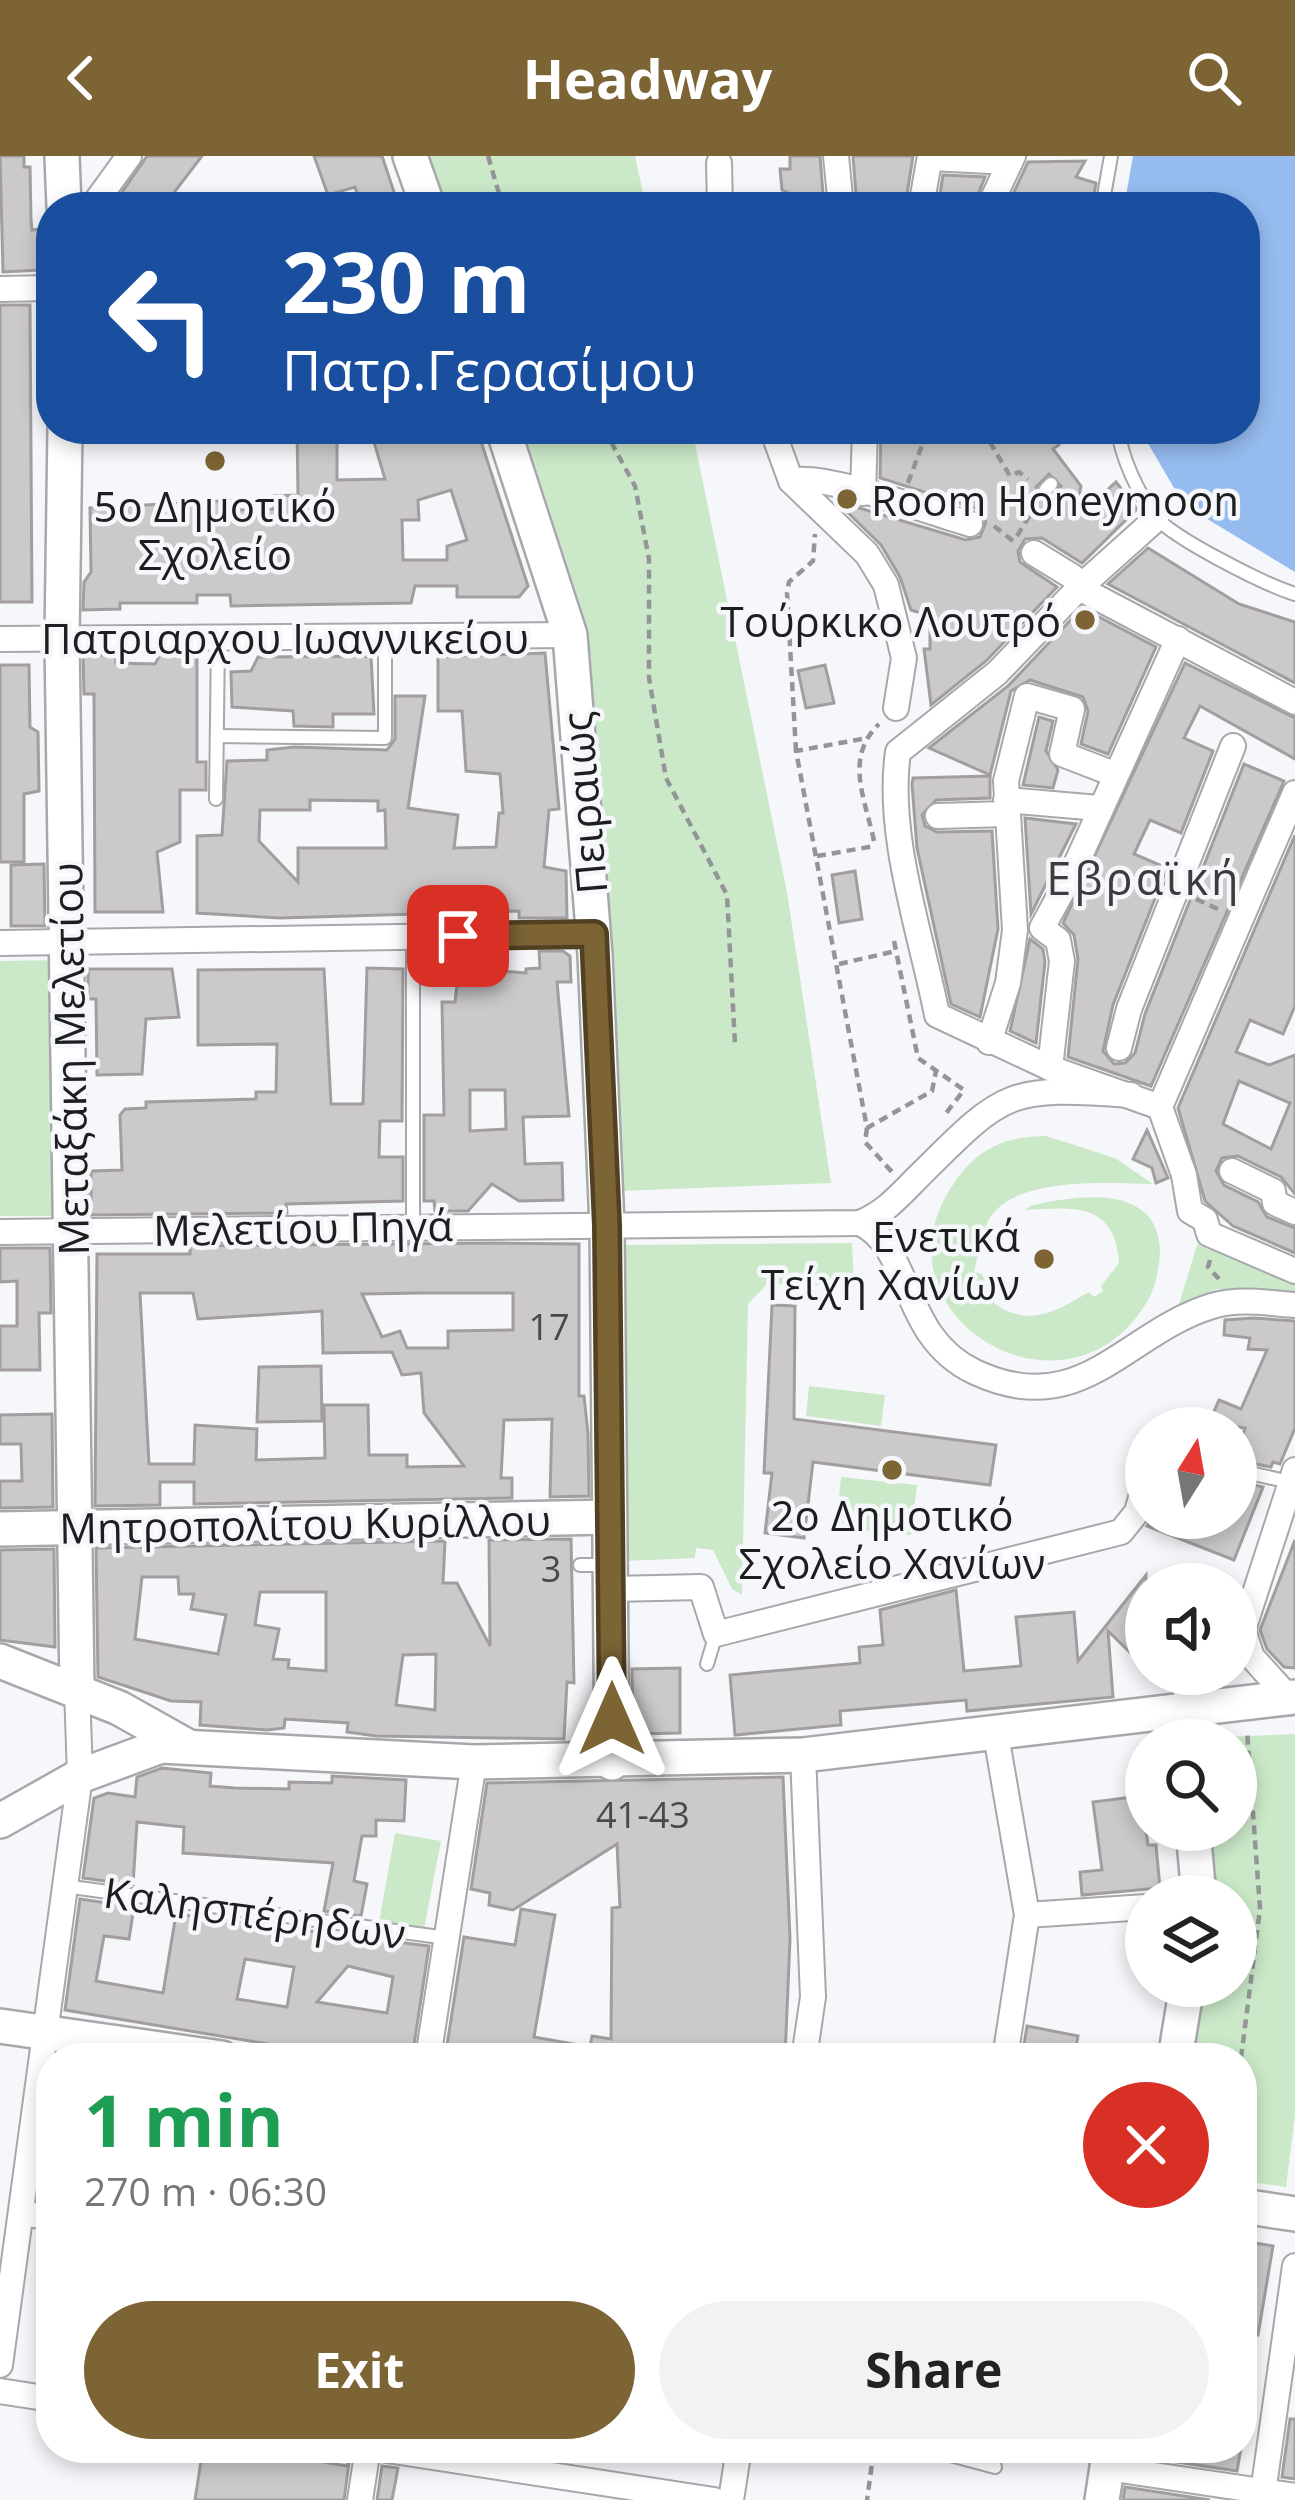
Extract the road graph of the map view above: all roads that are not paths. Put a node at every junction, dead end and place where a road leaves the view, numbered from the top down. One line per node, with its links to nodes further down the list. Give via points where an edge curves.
1 (62, 156): 9 (street)
2 (129, 156): 10 (street)
3 (410, 156): 11 (street)
4 (836, 156): 13 (street)
5 (1112, 156): 16 (lane)
6 (930, 157): 7 (street); 14 (street)
7 (1012, 159): 15 (street)
8 (719, 164): 12 (street)
9 (63, 192)
10 (103, 192)
11 (423, 192)
12 (720, 192)
13 (840, 192)
14 (924, 192)
15 (996, 192)
16 (1105, 192)
17 (36, 288): 18 (street)
18 (0, 289)
19 (65, 444): 33 (street, Μεταξάκη Μελετίου)
20 (507, 444): 31 (street, Πειραιώς)
21 (777, 444): 24 (street)
22 (865, 444): 25 (street)
23 (1120, 444): 26 (lane)
24 (790, 481): 25 (street, via 804,477); 38 (street, via 867,554 886,585 904,658)
25 (863, 494): 27 (street)
26 (1156, 519): 29 (street); 30 (lane, via 1264,585)
27 (970, 524)
28 (1024, 547): 29 (street)
29 (1078, 588): 36 (street); 53 (street, via 997,673 898,752 903,848 937,1015)
30 (1295, 595)
31 (570, 635): 32 (street, Πατριαρχου Ιωαννικείου); 49 (street, Πειραιώς)
32 (385, 636): 34 (street, Πατριαρχου Ιωαννικείου); 39 (lane, via 385,738)
33 (62, 638): 34 (street, Πατριαρχου Ιωαννικείου); 35 (street, Πατριαρχου Ιωαννικείου); 51 (street, Μεταξάκη Μελετίου)
34 (218, 638): 39 (lane)
35 (0, 639)
36 (1178, 639): 37 (street); 41 (street)
37 (1295, 701)
38 (896, 708)
39 (217, 736): 43 (lane)
40 (1233, 746): 54 (street)
41 (1114, 774): 44 (street, via 1062,754 1072,710 1028,696 1006,729); 45 (street)
42 (1295, 793): 57 (street)
43 (216, 799)
44 (1006, 807): 45 (street); 46 (street); 48 (street)
45 (1099, 808): 47 (street)
46 (938, 816)
47 (1042, 928): 48 (street); 55 (street, via 1058,940 1062,961)
48 (1003, 931): 53 (street, via 1008,983)
49 (594, 934): 50 (street); 61 (street, Πειραιώς)
50 (413, 937): 51 (street); 62 (lane)
51 (68, 942): 52 (street); 63 (street, Μεταξάκη Μελετίου)
52 (0, 943)
53 (989, 1042): 55 (street)
54 (1119, 1048)
55 (1050, 1068): 56 (street)
56 (1131, 1095): 57 (street); 60 (street, via 1035,1090 1009,1099 979,1117 887,1209)
57 (1160, 1107): 65 (street, via 1190,1211 1205,1220 1208,1234)
58 (1232, 1171): 59 (street)
59 (1295, 1212)
60 (860, 1223): 61 (street, Μελετίου Πηγά); 66 (street, via 886,1243 932,1339 968,1369 1012,1384 1092,1376 1167,1326 1220,1304)
61 (607, 1225): 62 (street, Μελετίου Πηγά); 69 (street, Πειραιώς)
62 (413, 1226): 63 (street, Μελετίου Πηγά)
63 (73, 1230): 64 (street, Μελετίου Πηγά); 71 (street, Μεταξάκη Μελετίου)
64 (0, 1232)
65 (1295, 1271)
66 (1295, 1305)
67 (1257, 1472): 68 (lane)
68 (1293, 1476): 74 (street)
69 (609, 1517): 71 (street, Μητροπολίτου Κυρίλλου); 73 (street, Πειραιώς)
70 (1125, 1526): 75 (street)
71 (72, 1528): 72 (street, Μητροπολίτου Κυρίλλου); 79 (street, Μεταξάκη Μελετίου)
72 (0, 1529)
73 (602, 1573): 75 (street, via 701,1587); 87 (street, Πειραιώς)
74 (1257, 1583)
75 (716, 1634): 78 (lane)
76 (0, 1660): 79 (street)
77 (1257, 1662): 80 (street)
78 (706, 1664)
79 (77, 1689): 84 (street); 88 (street)
80 (1292, 1697): 81 (street)
81 (1211, 1719)
82 (1125, 1729): 83 (street)
83 (996, 1735): 85 (street); 92 (street)
84 (184, 1745): 86 (street); 88 (street)
85 (802, 1755): 87 (street); 100 (street, via 813,1996)
86 (474, 1762): 87 (street); 93 (street)
87 (611, 1763)
88 (80, 1776): 89 (street); 90 (street)
89 (0, 1821)
90 (64, 1886): 93 (lane, Καλησπέρηδων); 96 (street)
91 (1125, 1908): 92 (street)
92 (1027, 1915): 101 (street)
93 (447, 1938): 99 (street)
94 (1184, 2007): 102 (street)
95 (0, 2026): 96 (street)
96 (44, 2032): 97 (street); 98 (street)
97 (43, 2043)
98 (120, 2043)
99 (430, 2043)
100 (806, 2043)
101 (1007, 2043)
102 (1178, 2043)
103 (36, 2102): 105 (street)
104 (0, 2176): 105 (street)
105 (27, 2180): 107 (street)
106 (1257, 2208): 108 (street)
107 (22, 2213): 109 (street); 111 (street)
108 (1295, 2214)
109 (36, 2215)
110 (1295, 2266): 121 (street)
111 (2, 2335): 112 (street)
112 (0, 2365)
113 (0, 2391): 114 (street)
114 (36, 2397)
115 (368, 2463): 123 (street)
116 (470, 2463): 124 (street)
117 (737, 2463): 125 (street)
118 (980, 2463): 119 (lane)
119 (995, 2467)
120 (1106, 2472): 121 (street)
121 (1263, 2496): 122 (street)
122 (1295, 2496)
123 (360, 2500)
124 (714, 2500)
125 (731, 2500)

